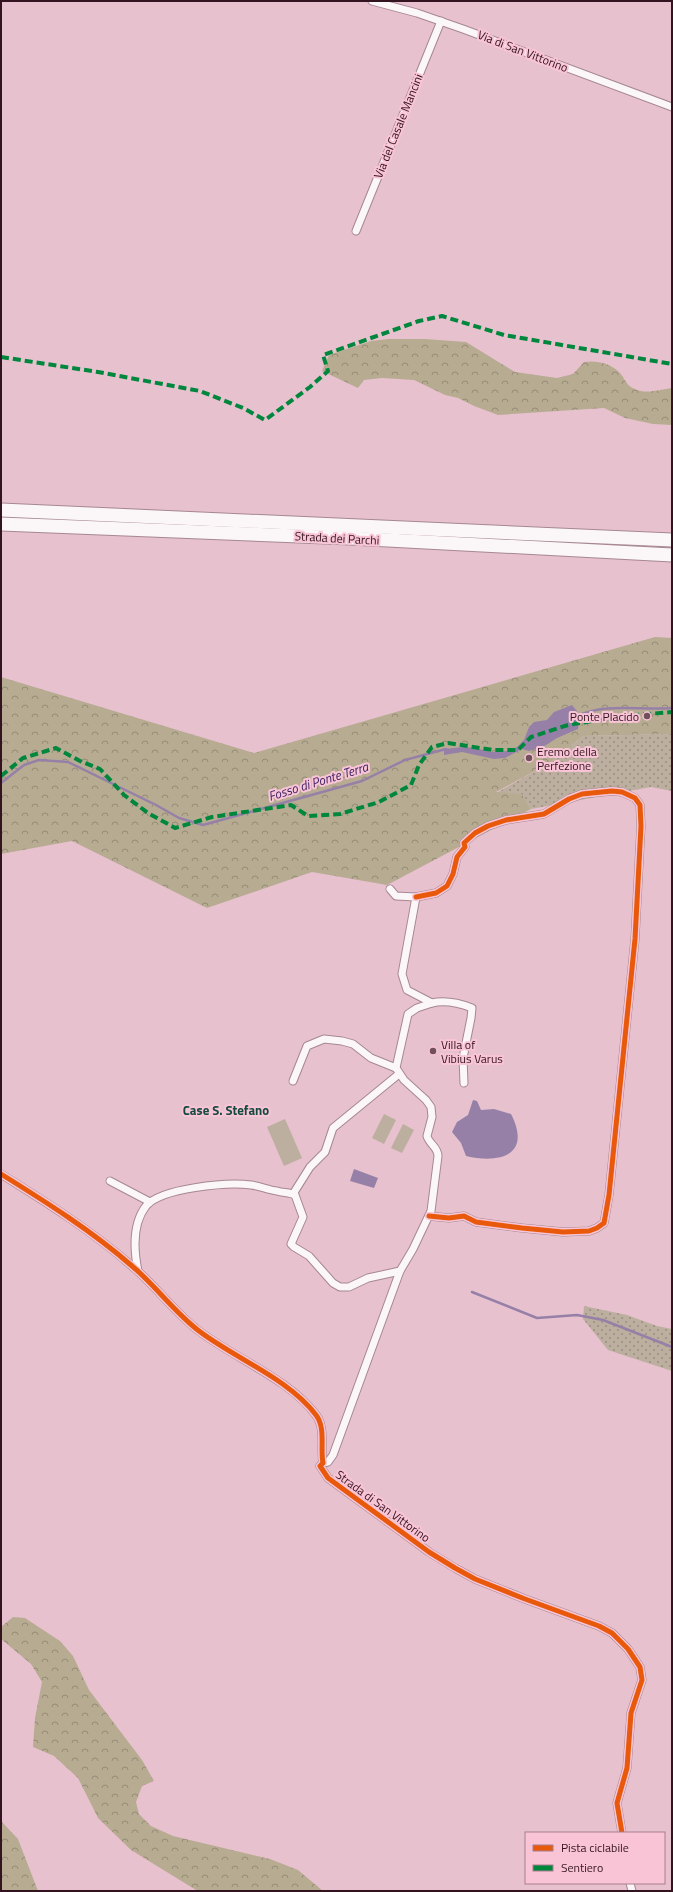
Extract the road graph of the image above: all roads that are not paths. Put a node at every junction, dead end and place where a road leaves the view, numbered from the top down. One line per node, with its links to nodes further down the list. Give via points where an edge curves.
1 (372, 1): 2 (street, Via di San Vittorino)
2 (441, 21): 3 (street, Via di San Vittorino); 4 (street, Via del Casale Mancini)
3 (672, 107)
4 (356, 231)
5 (1, 510): 7 (highway, Strada dei Parchi)
6 (1, 524): 8 (highway, Strada dei Parchi, via 350,538)
7 (672, 540)
8 (672, 555)
9 (390, 889): 10 (street, via 396,896)
10 (416, 898): 11 (street, via 402,974 407,990); 19 (street, via 436,893 447,886 464,843 488,826 506,820 544,814 569,799 586,793 622,792 635,798 640,805 642,822 635,939 605,1221 596,1229 570,1232 476,1222 464,1216)
11 (432, 1003): 12 (street, via 408,1014); 14 (street, via 446,1002 472,1008 463,1058)
12 (398, 1071): 13 (street, via 369,1057 350,1043 324,1039 307,1046); 17 (street, via 333,1128 325,1152 310,1167); 19 (street, via 427,1101 431,1110 432,1117 426,1136 437,1149 438,1156)
13 (293, 1081)
14 (464, 1083)
15 (1, 1174): 20 (street, Strada di San Vittorino, via 104,1243)
16 (110, 1181): 18 (street)
17 (292, 1194): 18 (street, via 260,1186 240,1185 182,1190); 21 (street, via 297,1198 303,1217 291,1244 309,1256 333,1283 340,1287 350,1287 368,1278)
18 (150, 1202): 20 (street, via 141,1214 137,1229 135,1247)
19 (429, 1216): 21 (street)
20 (138, 1271): 22 (street, Strada di San Vittorino, via 195,1328 306,1402 318,1417 321,1426)
21 (400, 1271): 22 (street, via 333,1455 328,1462)
22 (323, 1463): 23 (street, Strada di San Vittorino, via 320,1468 328,1478 441,1560 480,1581 600,1626 612,1633 628,1649 639,1665 642,1677 631,1713 627,1768 617,1803)
23 (622, 1832)

